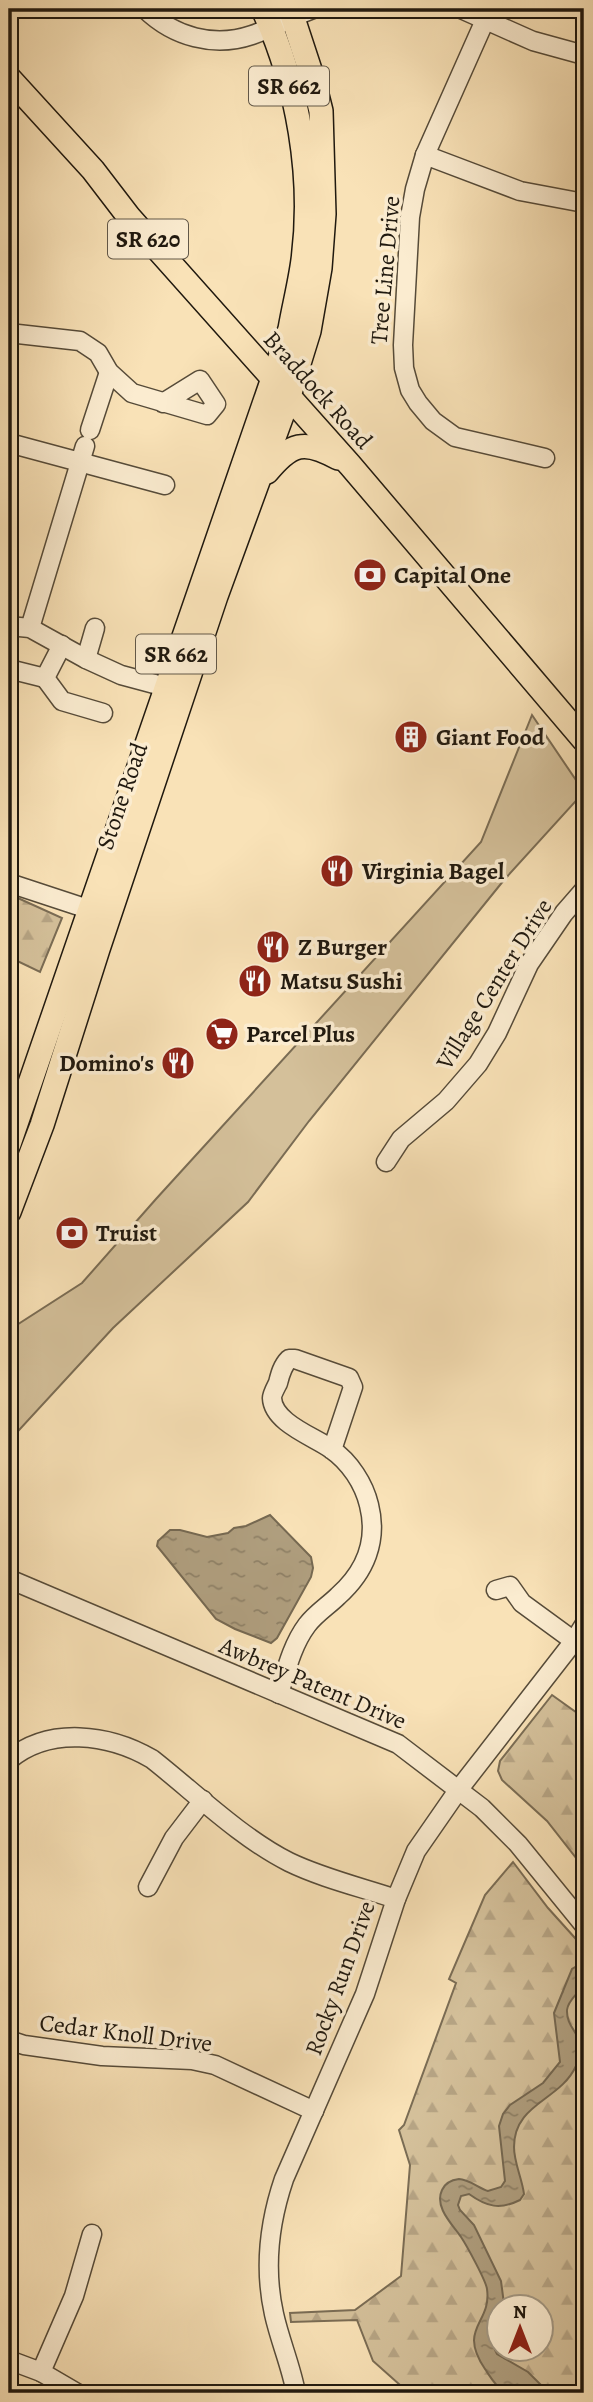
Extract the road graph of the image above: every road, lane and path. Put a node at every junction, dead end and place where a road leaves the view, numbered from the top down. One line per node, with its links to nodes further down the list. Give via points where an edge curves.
1 (145, 9): 5 (street, via 175,30 207,40 252,35)
2 (461, 9): 4 (street)
3 (299, 12): 5 (street); 13 (main road, SR 662, via 321,111 324,214 315,304)
4 (487, 14): 6 (street, via 533,41); 8 (street, Tree Line Drive)
5 (266, 18): 12 (main road, SR 662, via 293,102 306,198 303,260 290,329)
6 (584, 55)
7 (9, 78): 12 (main road, Braddock Road / SR 620)
8 (425, 155): 9 (street, via 520,191); 17 (street, Tree Line Drive, via 410,217 403,357 410,390 433,421 455,437)
9 (584, 203)
10 (9, 333): 11 (street, via 80,341 98,353)
11 (109, 372): 14 (street, via 132,393); 16 (street)
12 (271, 378): 13 (main road, Braddock Road / SR 620); 28 (main road, Stone Road / SR 662)
13 (288, 399): 18 (main road, Braddock Road / SR 620); 19 (main road, Stone Road / SR 662)
14 (163, 403)
15 (9, 443): 16 (street)
16 (85, 446): 20 (street); 22 (street)
17 (545, 458)
18 (350, 465): 19 (main road, via 316,447 300,446 279,457); 30 (main road, Braddock Road / SR 620)
19 (258, 482): 28 (main road, Stone Road / SR 662)
20 (165, 485)
21 (9, 626): 22 (street)
22 (30, 628): 24 (street)
23 (95, 628): 25 (street)
24 (62, 645): 25 (street); 27 (street)
25 (86, 659): 28 (street, via 121,675)
26 (9, 669): 27 (street)
27 (45, 678): 29 (street, via 62,701)
28 (175, 690): 33 (main road, Stone Road / SR 662); 34 (main road, Stone Road / SR 662)
29 (103, 713)
30 (584, 740)
31 (9, 883): 33 (street)
32 (584, 890): 36 (street, Village Center Drive, via 529,964 478,1065 446,1101 401,1139)
33 (88, 909): 35 (main road, Stone Road / SR 662)
34 (43, 1125): 35 (street); 37 (main road, Stone Road / SR 662)
35 (11, 1131)
36 (386, 1162)
37 (9, 1212)
38 (332, 1450): 38 (street, via 300,1431 275,1407 272,1398 289,1359 349,1378 353,1387); 43 (street, via 357,1476 366,1496 372,1521 369,1551 352,1582 307,1625 295,1644)
39 (9, 1579): 43 (street, Awbrey Patent Drive)
40 (496, 1590): 42 (street, via 510,1586 522,1603)
41 (584, 1625): 42 (street, Rocky Run Drive)
42 (574, 1641): 45 (street, Rocky Run Drive)
43 (279, 1694): 45 (street, Awbrey Patent Drive, via 398,1744)
44 (9, 1760): 46 (street, via 43,1743 78,1737 103,1739 134,1748)
45 (458, 1789): 48 (street, Rocky Run Drive, via 416,1851); 49 (street, Awbrey Patent Drive, via 518,1844)
46 (203, 1800): 47 (street, via 174,1838); 48 (street, via 288,1861)
47 (148, 1887)
48 (396, 1899): 51 (street, Rocky Run Drive, via 365,1994)
49 (584, 1925)
50 (9, 2040): 51 (street, Cedar Knoll Drive, via 102,2056 215,2065)
51 (314, 2110): 56 (street, Rocky Run Drive, via 277,2199 269,2256 274,2316)
52 (92, 2234): 54 (street, via 74,2296)
53 (9, 2360): 54 (street)
54 (41, 2372): 55 (street)
55 (77, 2393)
56 (296, 2393)

